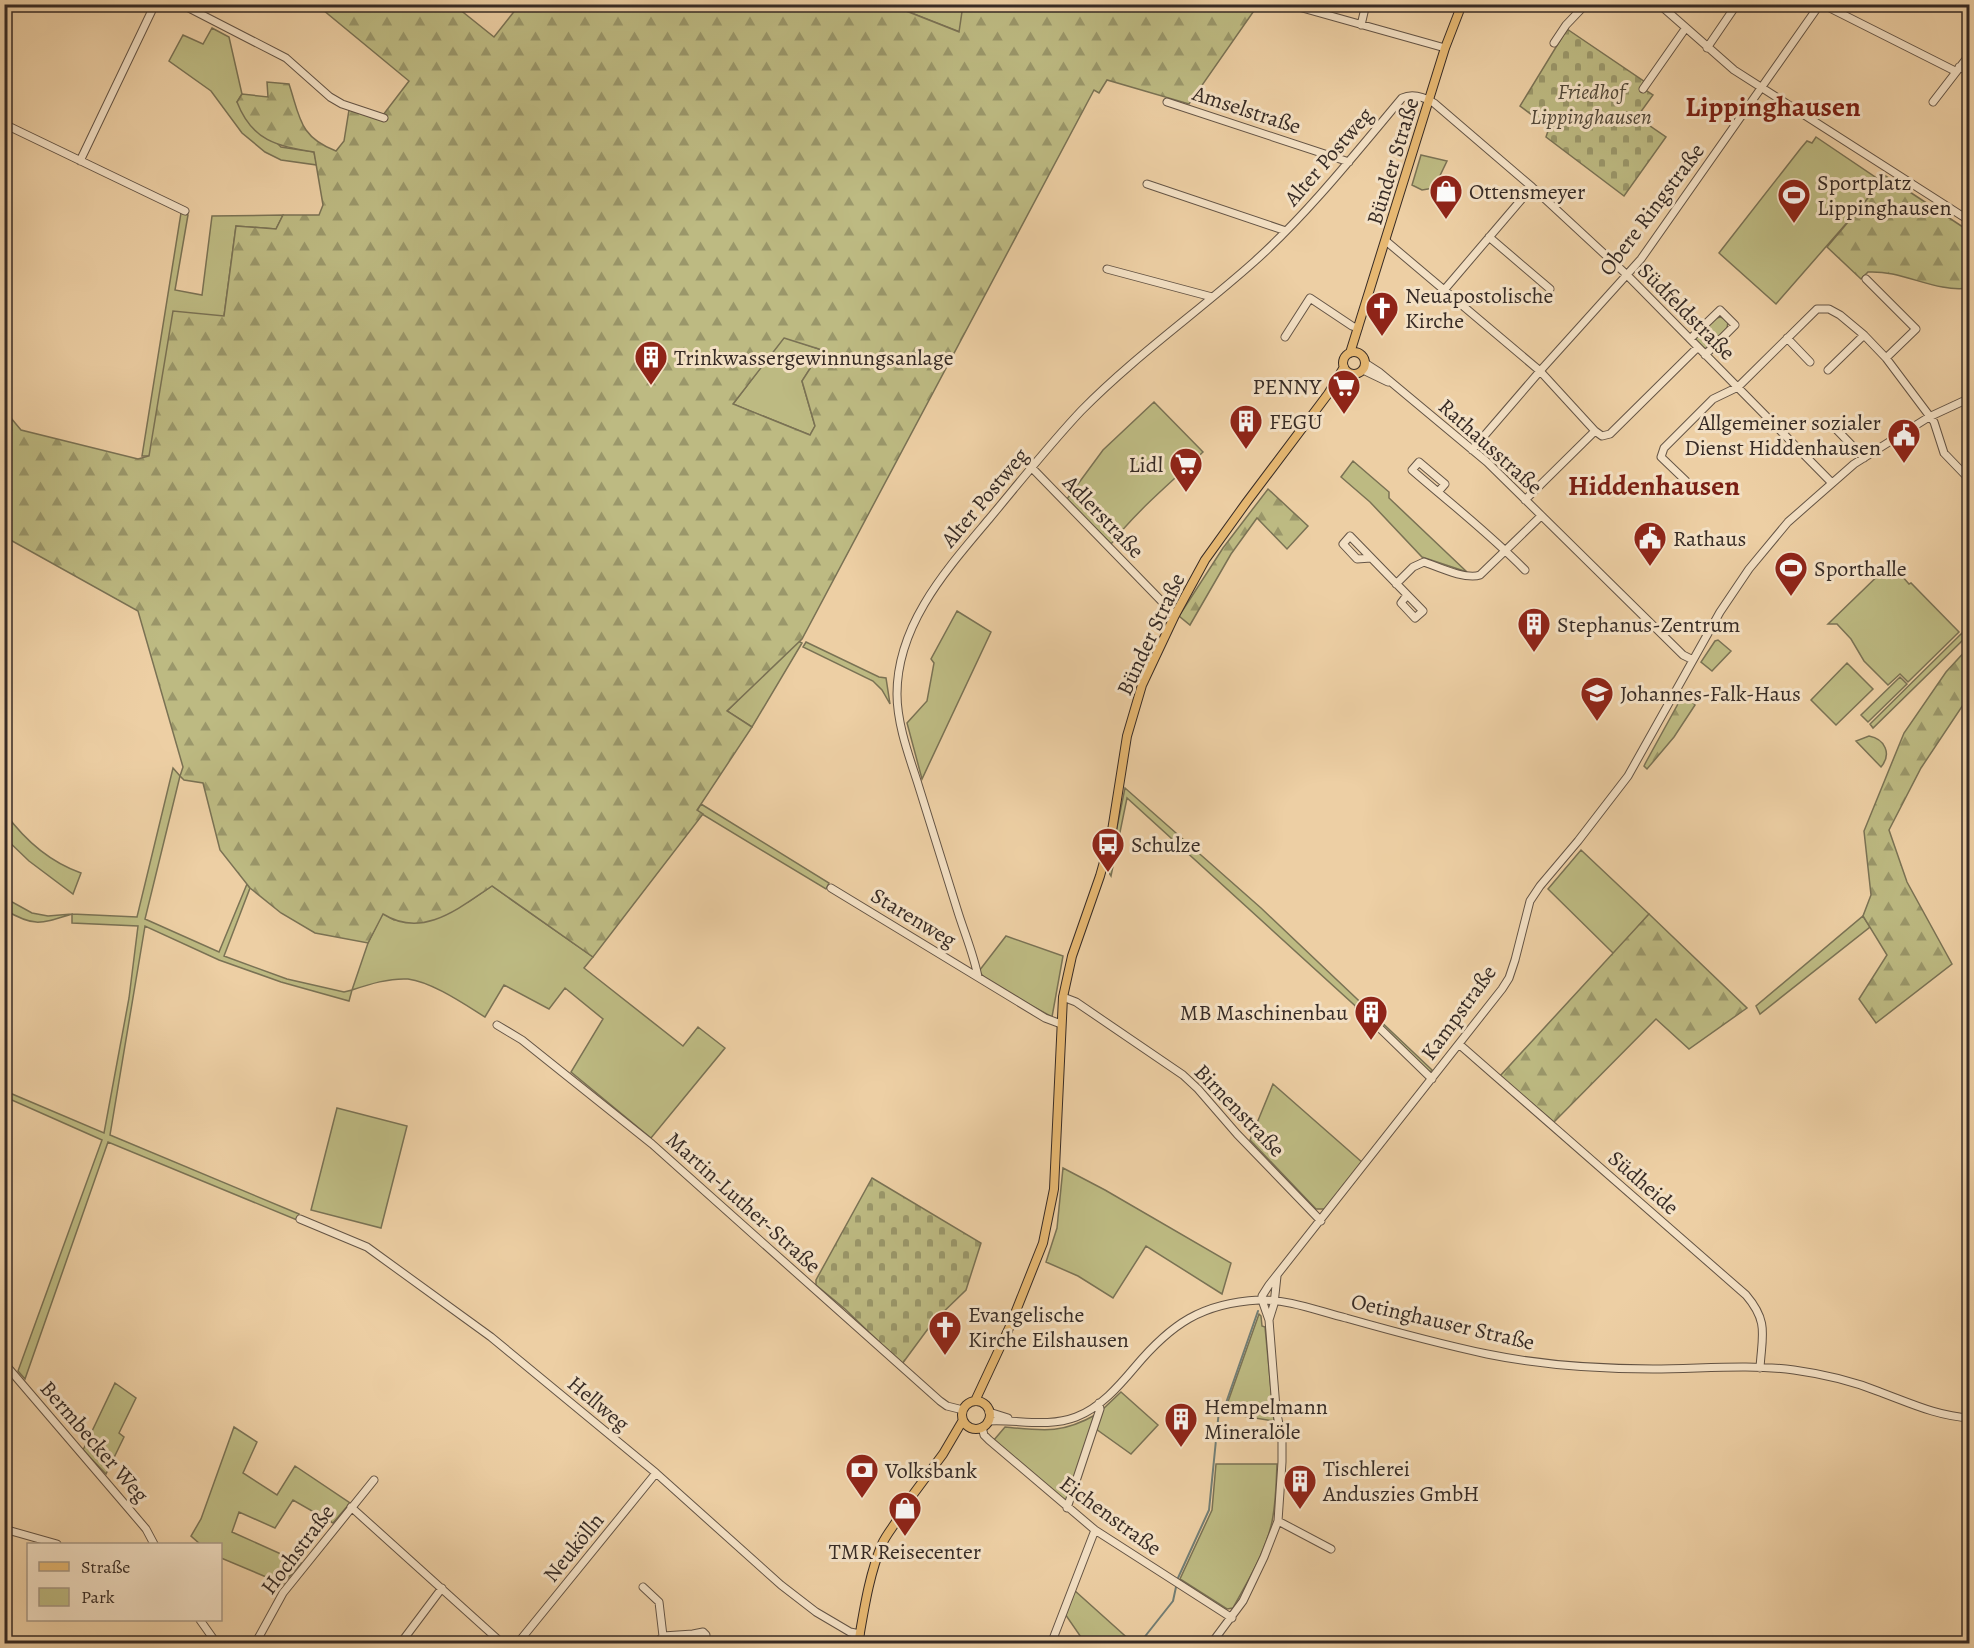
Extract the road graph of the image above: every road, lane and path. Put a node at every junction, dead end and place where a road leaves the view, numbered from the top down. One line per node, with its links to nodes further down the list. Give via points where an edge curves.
1 (155, 4): 27 (street)
2 (181, 4): 25 (street, via 286,58 342,104)
3 (1288, 4): 12 (street)
4 (1366, 4): 12 (street)
5 (1462, 4): 15 (main road, Bünder Straße)
6 (1586, 4): 14 (street)
7 (1659, 4): 11 (street)
8 (1672, 4): 11 (street)
9 (1737, 4): 16 (street)
10 (1821, 4): 18 (street); 20 (street, Obere Ringstraße)
11 (1667, 12): 13 (street)
12 (1360, 25): 15 (street)
13 (1685, 29): 16 (street); 21 (street)
14 (1554, 43)
15 (1445, 48): 22 (main road, Bünder Straße)
16 (1707, 48): 20 (street)
17 (1970, 54): 18 (street)
18 (1957, 69): 19 (street); 24 (street)
19 (1970, 72)
20 (1762, 88): 32 (street); 37 (street, Obere Ringstraße, via 1641,259)
21 (1643, 89)
22 (1430, 100): 28 (street, Alter Postweg, via 1402,98); 30 (street, Südfeldstraße); 35 (main road, Bünder Straße)
23 (1167, 102): 28 (street, Amselstraße)
24 (1933, 102)
25 (384, 118)
26 (4, 124): 27 (street)
27 (80, 160): 31 (street)
28 (1349, 162): 33 (street, Alter Postweg)
29 (1147, 184): 33 (street)
30 (1532, 187): 34 (street); 37 (street, Südfeldstraße)
31 (185, 211)
32 (1970, 221)
33 (1287, 231): 41 (street, Alter Postweg)
34 (1489, 237): 39 (street); 40 (street)
35 (1386, 241): 39 (street); 42 (main road, Bünder Straße)
36 (1107, 268): 41 (street)
37 (1626, 274): 46 (street, Südfeldstraße); 55 (street, Obere Ringstraße)
38 (1866, 279): 50 (street, via 1916,329)
39 (1445, 289): 55 (street)
40 (1550, 289)
41 (1212, 297): 64 (street, Alter Postweg, via 1081,411)
42 (1358, 328): 44 (street, via 1310,298); 48 (main road, Bünder Straße)
43 (1864, 335): 45 (street, via 1829,309 1817,309); 50 (street); 54 (street)
44 (1285, 336)
45 (1787, 338): 51 (street); 56 (street)
46 (1689, 339): 47 (street, Südfeldstraße); 49 (street, via 1720,310 1735,325)
47 (1698, 347): 49 (street, Südfeldstraße); 61 (street, via 1610,434 1602,436)
48 (1354, 353): 52 (main road, via 1363,357); 53 (main road, via 1344,359)
49 (1706, 355): 56 (street, Südfeldstraße)
50 (1886, 358): 59 (street)
51 (1810, 362)
52 (1364, 367): 53 (main road, via 1357,374); 62 (street, Rathausstraße, via 1393,384)
53 (1347, 370): 76 (main road, Bünder Straße, via 1224,532)
54 (1828, 370)
55 (1540, 371): 61 (street); 62 (street, Obere Ringstraße)
56 (1738, 387): 66 (street, via 1713,399 1664,448 1662,457); 67 (street, Südfeldstraße)
57 (1966, 400): 58 (street); 59 (street, Kampstraße)
58 (1970, 409)
59 (1929, 417): 63 (street, Kampstraße); 65 (street, via 1944,453)
60 (1836, 429): 63 (street)
61 (1595, 431): 69 (street)
62 (1472, 450): 69 (street, Rathausstraße)
63 (1864, 458): 67 (street, Kampstraße)
64 (1032, 468): 76 (street, Adlerstraße); 79 (street, Alter Postweg, via 929,593 906,641 897,686 898,712 909,756)
65 (1970, 480)
66 (1686, 481)
67 (1831, 482): 77 (street, Kampstraße, via 1788,522 1749,569)
68 (1438, 492): 68 (street, via 1413,470 1419,462 1444,484); 71 (street)
69 (1525, 500): 70 (street, Rathausstraße)
70 (1541, 516): 71 (street); 77 (street, Rathausstraße, via 1683,655)
71 (1506, 550): 73 (street); 74 (street, via 1475,577 1424,562)
72 (1371, 558): 74 (street)
73 (1525, 570)
74 (1396, 584): 75 (street)
75 (1407, 595)
76 (1175, 615): 80 (main road, Bünder Straße, via 1134,711 1111,837 1072,956)
77 (1693, 660): 84 (street, Kampstraße, via 1628,776 1530,901 1509,978)
78 (831, 888): 79 (street, Starenweg)
79 (978, 978): 83 (street)
80 (1063, 998): 83 (main road, Bünder Straße); 87 (street, Birnenstraße, via 1076,1002 1183,1075)
81 (1359, 1008): 85 (street)
82 (496, 1025): 96 (street, Martin-Luther-Straße, via 522,1040 652,1144 940,1401)
83 (1061, 1027): 94 (main road, Bünder Straße, via 1056,1063 1059,1075 1054,1189 1044,1243)
84 (1460, 1045): 85 (street, Kampstraße); 93 (street, Südheide, via 1746,1295 1763,1322)
85 (1432, 1079): 87 (street, Kampstraße)
86 (300, 1219): 100 (street, Hellweg, via 367,1247 491,1337)
87 (1321, 1221): 88 (street, Kampstraße)
88 (1277, 1276): 89 (street, Kampstraße); 90 (street)
89 (1262, 1300): 90 (street, Oetinghauser Straße); 91 (street); 95 (street, Oetinghauser Straße, via 1221,1305 1171,1329)
90 (1274, 1301): 91 (street); 93 (street, Oetinghauser Straße, via 1521,1359 1652,1369)
91 (1269, 1320): 104 (street, via 1282,1441)
92 (4, 1363): 108 (street, Bermbecker Weg, via 146,1529)
93 (1760, 1368): 97 (street, Oetinghauser Straße, via 1842,1380 1935,1413)
94 (979, 1402): 96 (main road, via 970,1402); 98 (main road)
95 (1099, 1403): 98 (street, Oetinghauser Straße, via 1078,1416 1048,1423); 103 (street)
96 (963, 1410): 99 (main road)
97 (1970, 1419)
98 (986, 1420): 99 (main road); 103 (street, Eichenstraße, via 984,1435)
99 (966, 1423): 115 (main road, via 888,1524 874,1565)
100 (656, 1473): 115 (street, Hellweg, via 790,1592); 120 (street, Neukölln)
101 (374, 1480): 102 (street, Hochstraße)
102 (351, 1507): 111 (street); 118 (street, Hochstraße, via 283,1593)
103 (1067, 1508): 106 (street, Eichenstraße)
104 (1278, 1521): 109 (street); 112 (street)
105 (4, 1529): 107 (street)
106 (1095, 1530): 112 (street, Eichenstraße); 123 (street)
107 (50, 1543)
108 (153, 1543)
109 (1331, 1549)
110 (643, 1587): 114 (street, via 659,1602)
111 (442, 1588): 116 (street); 119 (street)
112 (1232, 1618): 124 (street)
113 (201, 1621): 117 (street)
114 (663, 1636): 121 (street); 122 (street, via 693,1634)
115 (859, 1639)
116 (400, 1643)
117 (217, 1644)
118 (255, 1644)
119 (503, 1644)
120 (517, 1644)
121 (656, 1644)
122 (705, 1644)
123 (1052, 1644)
124 (1211, 1644)

